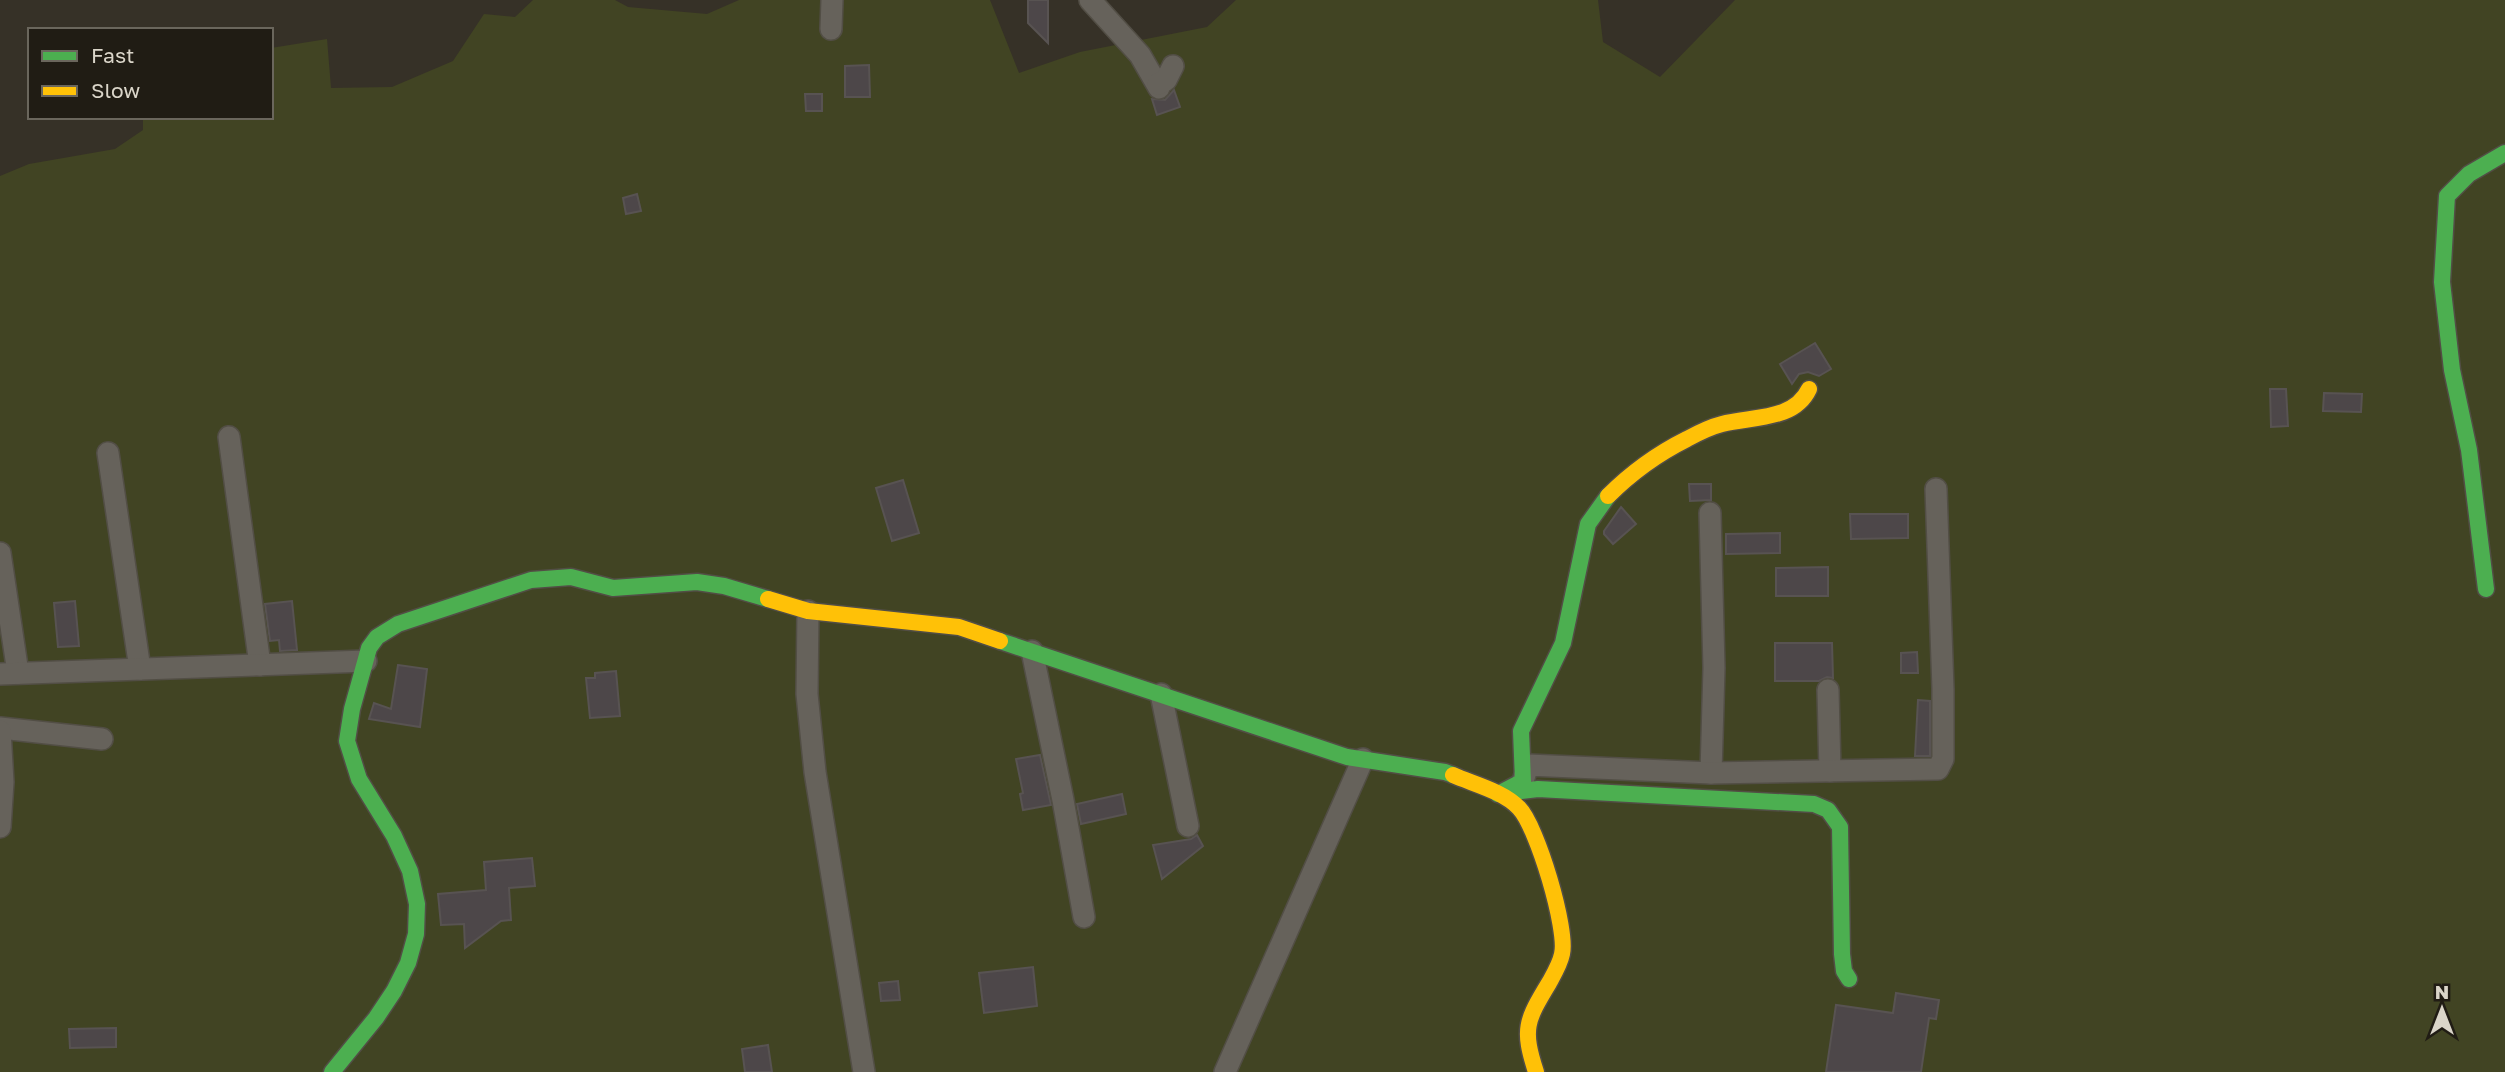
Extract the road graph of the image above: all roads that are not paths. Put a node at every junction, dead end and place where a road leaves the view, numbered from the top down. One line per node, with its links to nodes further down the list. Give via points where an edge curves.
1 (832, 0): 3 (street)
2 (1090, 0): 4 (street, via 1139,55 1159,86)
3 (831, 29)
4 (1173, 66)
5 (2505, 153): 12 (street, via 2469,174 2447,196 2442,282)
6 (1809, 389): 26 (street, via 1804,400 1784,412 1720,424 1686,439 1632,472 1602,501 1588,524 1563,643 1521,731)
7 (229, 437): 16 (street)
8 (108, 453): 17 (street)
9 (1936, 489): 24 (street, via 1941,766)
10 (1710, 513): 25 (street)
11 (0, 553): 18 (street)
12 (2486, 589)
13 (808, 611): 14 (street, via 958,627); 15 (street, via 697,582 613,588 571,577 546,577 398,624 377,637); 33 (street, via 807,694 815,772)
14 (1032, 651): 20 (street); 30 (street)
15 (366, 661): 16 (street); 32 (street, via 346,740 360,779 396,838 413,877 418,932 409,965 393,994)
16 (260, 665): 17 (street)
17 (140, 669): 18 (street)
18 (9, 674)
19 (1828, 690): 24 (street)
20 (1161, 694): 23 (street, via 1294,741); 28 (street)
21 (0, 729): 22 (street); 29 (street)
22 (102, 739)
23 (1363, 759): 27 (street, via 1445,772); 34 (street)
24 (1830, 771): 25 (street)
25 (1711, 773): 26 (street, via 1528,765)
26 (1523, 781): 27 (street)
27 (1498, 794): 31 (street, via 1538,789 1814,804 1828,810 1840,827 1842,954); 35 (street, via 1519,807 1532,827 1561,932 1563,952 1527,1027)
28 (1188, 826)
29 (0, 827)
30 (1084, 917)
31 (1849, 979)
32 (332, 1072)
33 (864, 1072)
34 (1225, 1072)
35 (1536, 1072)

